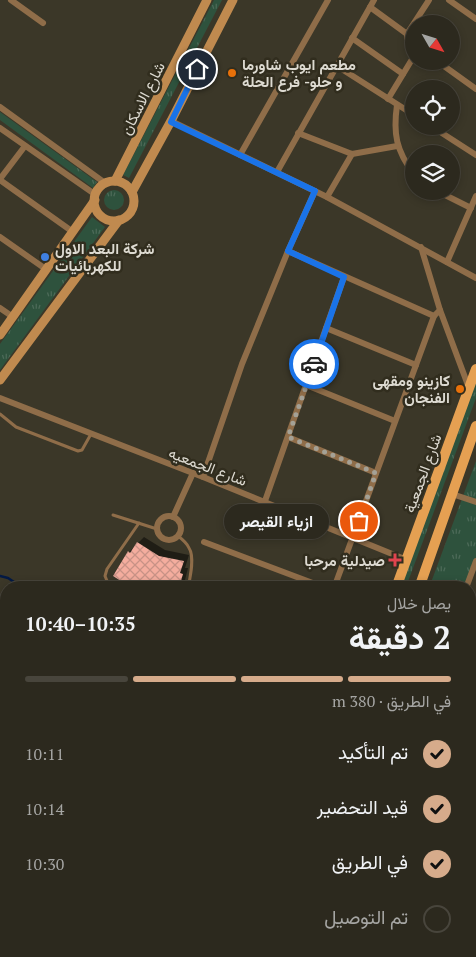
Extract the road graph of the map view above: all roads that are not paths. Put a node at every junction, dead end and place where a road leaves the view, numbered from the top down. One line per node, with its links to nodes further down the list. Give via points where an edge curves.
1 (11, 0): 11 (street)
2 (207, 0): 35 (main road, شارع الاسكان)
3 (233, 0): 23 (main road)
4 (328, 0): 30 (street)
5 (374, 0): 8 (street)
6 (429, 0): 9 (street)
7 (449, 0): 10 (street)
8 (370, 7): 12 (street); 13 (street)
9 (419, 15)
10 (476, 19)
11 (43, 23)
12 (405, 33)
13 (352, 38): 14 (street); 17 (street)
14 (337, 66): 19 (street); 25 (street)
15 (405, 70): 17 (street)
16 (450, 70): 18 (street)
17 (403, 74): 19 (street)
18 (476, 89)
19 (388, 99): 20 (street)
20 (397, 105): 22 (street); 28 (street)
21 (0, 107): 36 (street)
22 (405, 110)
23 (171, 122): 30 (street); 38 (main road)
24 (0, 128): 27 (street)
25 (298, 133): 29 (street); 33 (street)
26 (445, 135): 31 (street)
27 (25, 146): 34 (street); 40 (street)
28 (397, 146): 29 (street); 32 (street)
29 (352, 154): 41 (street)
30 (240, 155): 33 (street)
31 (476, 155)
32 (405, 162)
33 (277, 172): 37 (street)
34 (0, 179): 45 (street)
35 (115, 181): 36 (main road); 38 (main road, via 125,184)
36 (105, 183): 40 (main road)
37 (315, 191): 41 (street); 48 (street)
38 (132, 192): 44 (main road, via 133,207)
39 (476, 196): 43 (street)
40 (95, 197): 44 (main road, via 100,214 108,220); 45 (main road)
41 (327, 197): 47 (street)
42 (455, 200): 43 (street)
43 (471, 208): 49 (street)
44 (119, 220): 61 (main road)
45 (73, 232): 50 (main road)
46 (0, 237): 50 (street)
47 (420, 248): 49 (street); 54 (street)
48 (288, 251): 51 (street); 72 (street, via 242,364)
49 (447, 262): 52 (street)
50 (47, 270): 56 (main road)
51 (344, 277): 55 (street); 57 (street)
52 (476, 278)
53 (0, 308): 56 (street)
54 (440, 310): 55 (street); 63 (street)
55 (434, 316): 59 (street)
56 (13, 318): 58 (main road)
57 (326, 328): 59 (street); 62 (street)
58 (0, 335)
59 (416, 366): 66 (street)
60 (476, 369): 63 (main road, شارع الجمعية)
61 (0, 380)
62 (306, 386): 66 (street); 69 (street)
63 (469, 389): 83 (main road, شارع الجمعية)
64 (0, 398): 68 (street, شارع الجمعيه)
65 (0, 414): 68 (lane, via 16,427 78,451)
66 (395, 421): 71 (street)
67 (476, 426): 73 (main road)
68 (92, 434): 70 (street, شارع الجمعيه)
69 (288, 437): 71 (street); 74 (street)
70 (193, 473): 72 (street, شارع الجمعيه); 77 (street)
71 (376, 473): 81 (street)
72 (203, 477): 74 (street, شارع الجمعيه)
73 (452, 494): 75 (street); 90 (main road)
74 (264, 501): 81 (street, شارع الجمعيه)
75 (476, 502)
76 (113, 515): 78 (lane)
77 (173, 517): 79 (street, via 161,520); 80 (street, via 180,524)
78 (139, 523): 79 (lane); 85 (lane, via 108,569)
79 (157, 529): 80 (street, via 165,540)
80 (178, 536): 86 (lane, via 191,552)
81 (353, 536): 83 (street, شارع الجمعيه); 88 (street)
82 (204, 542): 87 (street)
83 (407, 560): 89 (main road, شارع الجمعية)
84 (476, 561): 91 (street)
85 (107, 581)
86 (189, 581)
87 (307, 581)
88 (337, 581)
89 (399, 581)
90 (421, 581)
91 (469, 581)

